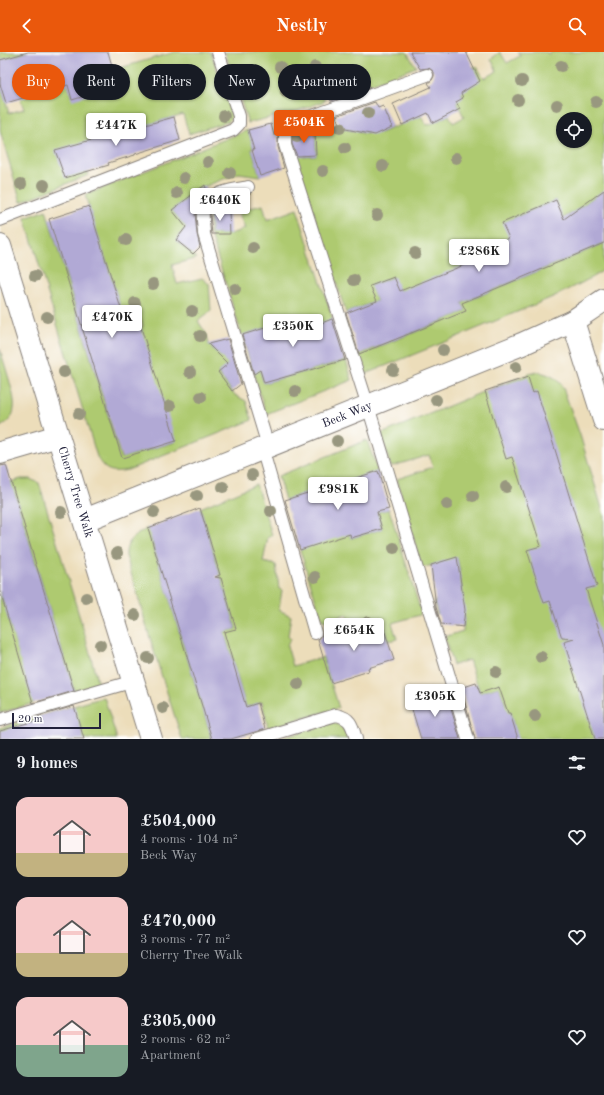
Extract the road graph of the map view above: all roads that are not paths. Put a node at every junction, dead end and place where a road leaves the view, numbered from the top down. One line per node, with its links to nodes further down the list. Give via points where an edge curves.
1 (218, 52): 4 (lane, via 239,116 239,124 233,130)
2 (427, 75): 8 (lane, via 296,122 285,131 285,145)
3 (248, 187): 11 (lane, via 216,194 210,198 203,211 204,234)
4 (0, 220)
5 (0, 246): 10 (street, Cherry Tree Walk)
6 (604, 300): 7 (street, Beck Way)
7 (572, 321): 8 (street, Beck Way); 9 (street)
8 (368, 406): 11 (street, Beck Way); 20 (lane)
9 (604, 420)
10 (58, 436): 12 (street); 13 (street, Cherry Tree Walk)
11 (265, 447): 13 (street, Beck Way); 14 (lane)
12 (0, 453)
13 (85, 520): 15 (street, Cherry Tree Walk)
14 (316, 633)
15 (134, 681): 16 (lane); 17 (street, Cherry Tree Walk)
16 (0, 720)
17 (151, 739)
18 (257, 739): 19 (lane, via 336,715 345,717 351,723)
19 (356, 739)
20 (468, 739)

